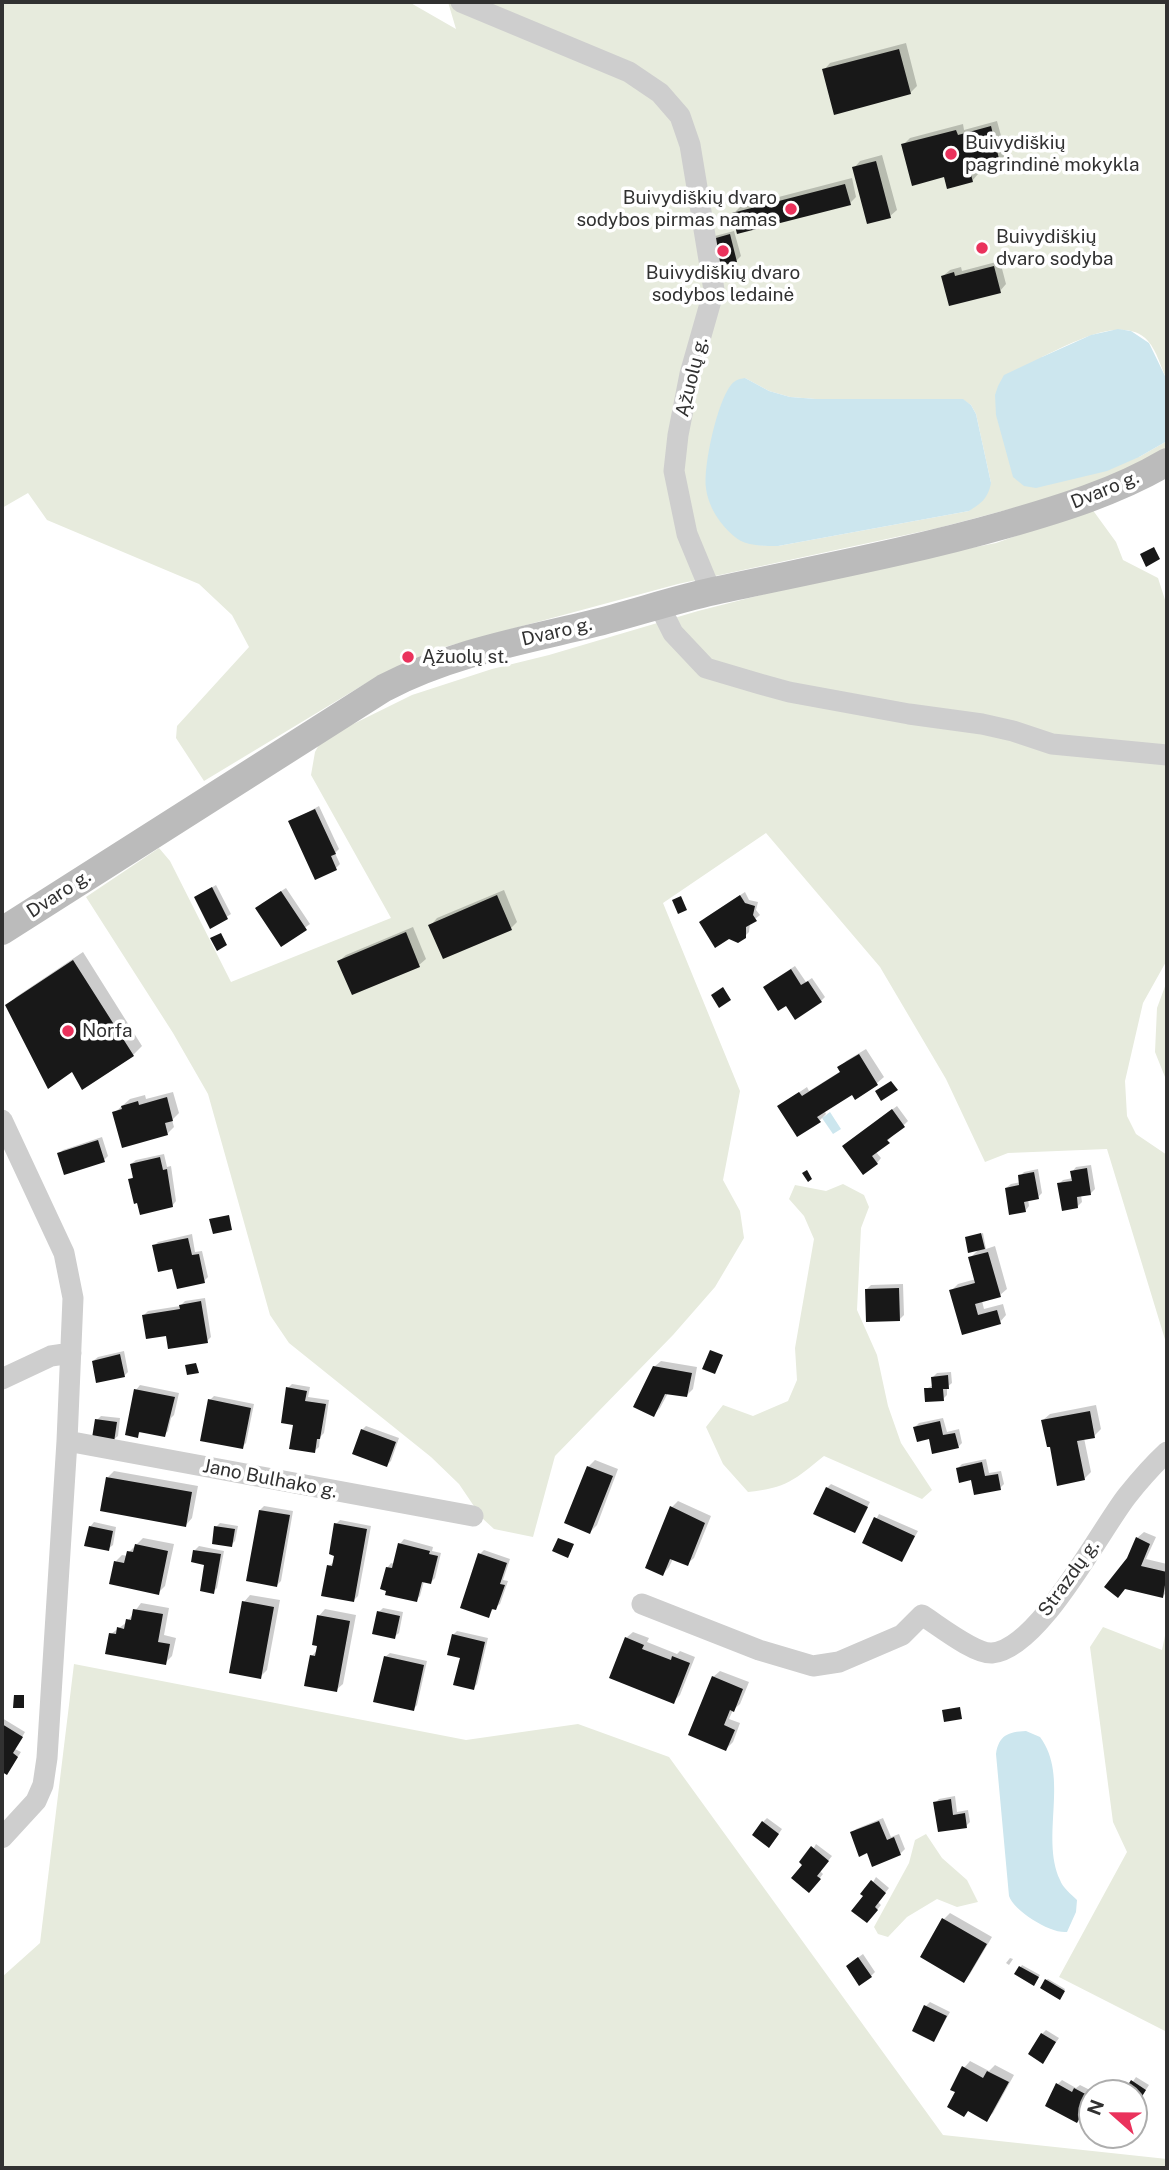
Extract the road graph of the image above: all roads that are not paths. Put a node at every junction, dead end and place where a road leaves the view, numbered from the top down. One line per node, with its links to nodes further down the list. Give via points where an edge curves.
1 (461, 2): 3 (street, Ąžuolų g., via 629,72 660,93 680,116 690,145 714,290 691,374 674,471 687,534)
2 (1167, 462): 3 (main road, Dvaro g., via 1084,501 1010,523)
3 (712, 592): 4 (main road, Dvaro g.)
4 (659, 605): 5 (street, via 673,633 706,668 760,684 909,714 982,723 1052,744); 6 (main road, Dvaro g., via 495,646 415,672)
5 (1167, 755)
6 (2, 931)
7 (2, 1120): 8 (street, via 64,1253 74,1298)
8 (71, 1353): 9 (street, via 51,1356); 10 (street)
9 (2, 1379)
10 (67, 1441): 12 (street, Jano Bulhako g.); 14 (street, via 43,1785 36,1801)
11 (1167, 1452): 13 (street, Strazdų g., via 1127,1496 1053,1606 1028,1632 993,1653 979,1651 922,1615 902,1635 839,1662 813,1666)
12 (472, 1516)
13 (642, 1604)
14 (2, 1838)

